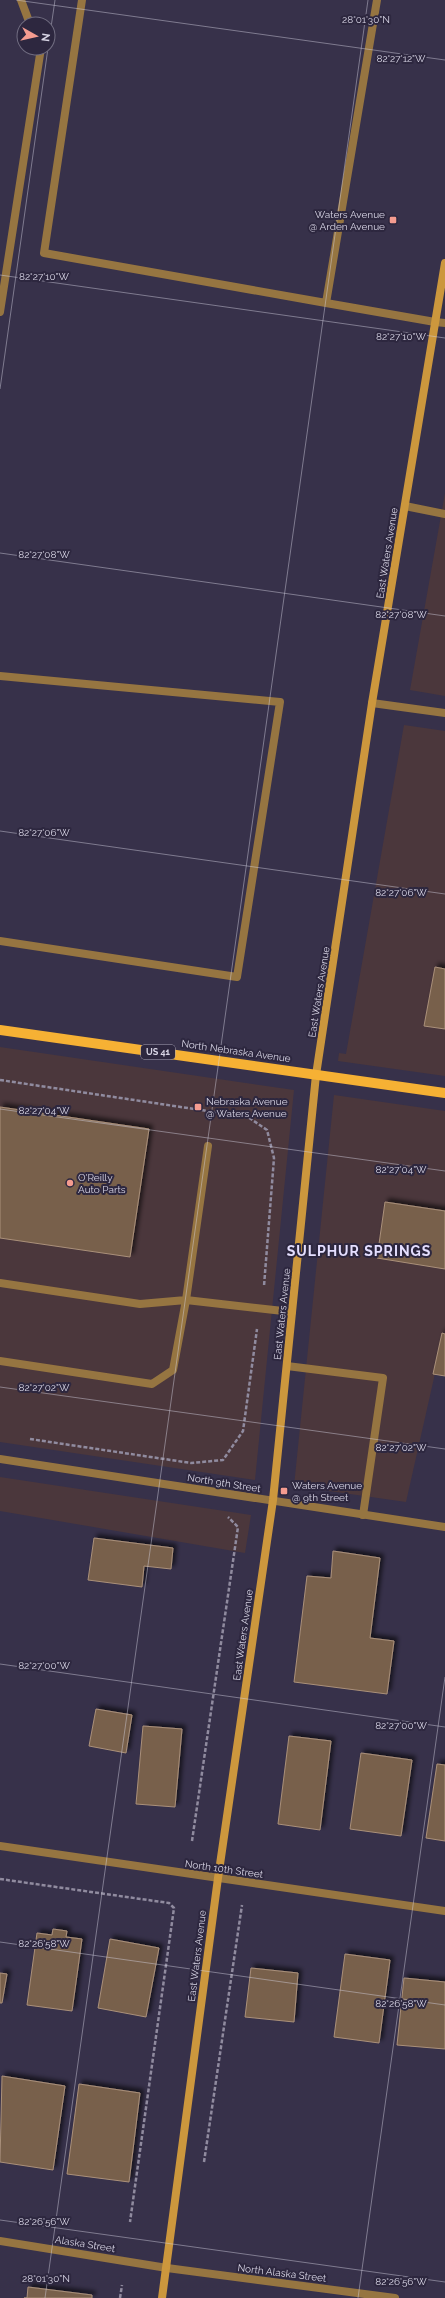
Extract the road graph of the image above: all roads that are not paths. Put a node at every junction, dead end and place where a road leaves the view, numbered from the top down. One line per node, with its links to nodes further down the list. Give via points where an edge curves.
1 (21, 0): 4 (street)
2 (82, 0): 7 (street, via 44,254)
3 (377, 0): 7 (street)
4 (27, 16)
5 (41, 56): 8 (street)
6 (445, 262): 9 (street, East Waters Avenue)
7 (326, 303): 9 (street)
8 (0, 312)
9 (435, 322): 10 (street); 11 (street, East Waters Avenue)
10 (445, 323)
11 (405, 506): 12 (street); 14 (street, East Waters Avenue)
12 (445, 514)
13 (0, 676): 16 (street, via 280,702 237,977)
14 (372, 703): 15 (street); 18 (street, East Waters Avenue)
15 (445, 713)
16 (0, 941)
17 (0, 1030): 18 (main road, North Nebraska Avenue / US 41)
18 (316, 1075): 19 (main road, North Nebraska Avenue / US 41); 23 (street, East Waters Avenue)
19 (445, 1094)
20 (208, 1146): 22 (street)
21 (0, 1283): 22 (street, via 140,1304)
22 (186, 1300): 23 (street); 24 (street, via 173,1370 152,1384)
23 (292, 1312): 25 (street, East Waters Avenue)
24 (0, 1361)
25 (287, 1366): 27 (street, East Waters Avenue); 28 (street, via 383,1378)
26 (0, 1459): 27 (street, North 9th Street)
27 (273, 1500): 28 (street, North 9th Street); 31 (street, East Waters Avenue)
28 (363, 1515): 29 (street, North 9th Street)
29 (445, 1527)
30 (0, 1846): 31 (street, North 10th Street)
31 (218, 1878): 32 (street, North 10th Street); 34 (street, East Waters Avenue)
32 (445, 1911)
33 (0, 2241): 34 (street, Alaska Street)
34 (167, 2268): 35 (street, East Waters Avenue); 36 (street, North Alaska Street)
35 (162, 2298)
36 (395, 2298)

